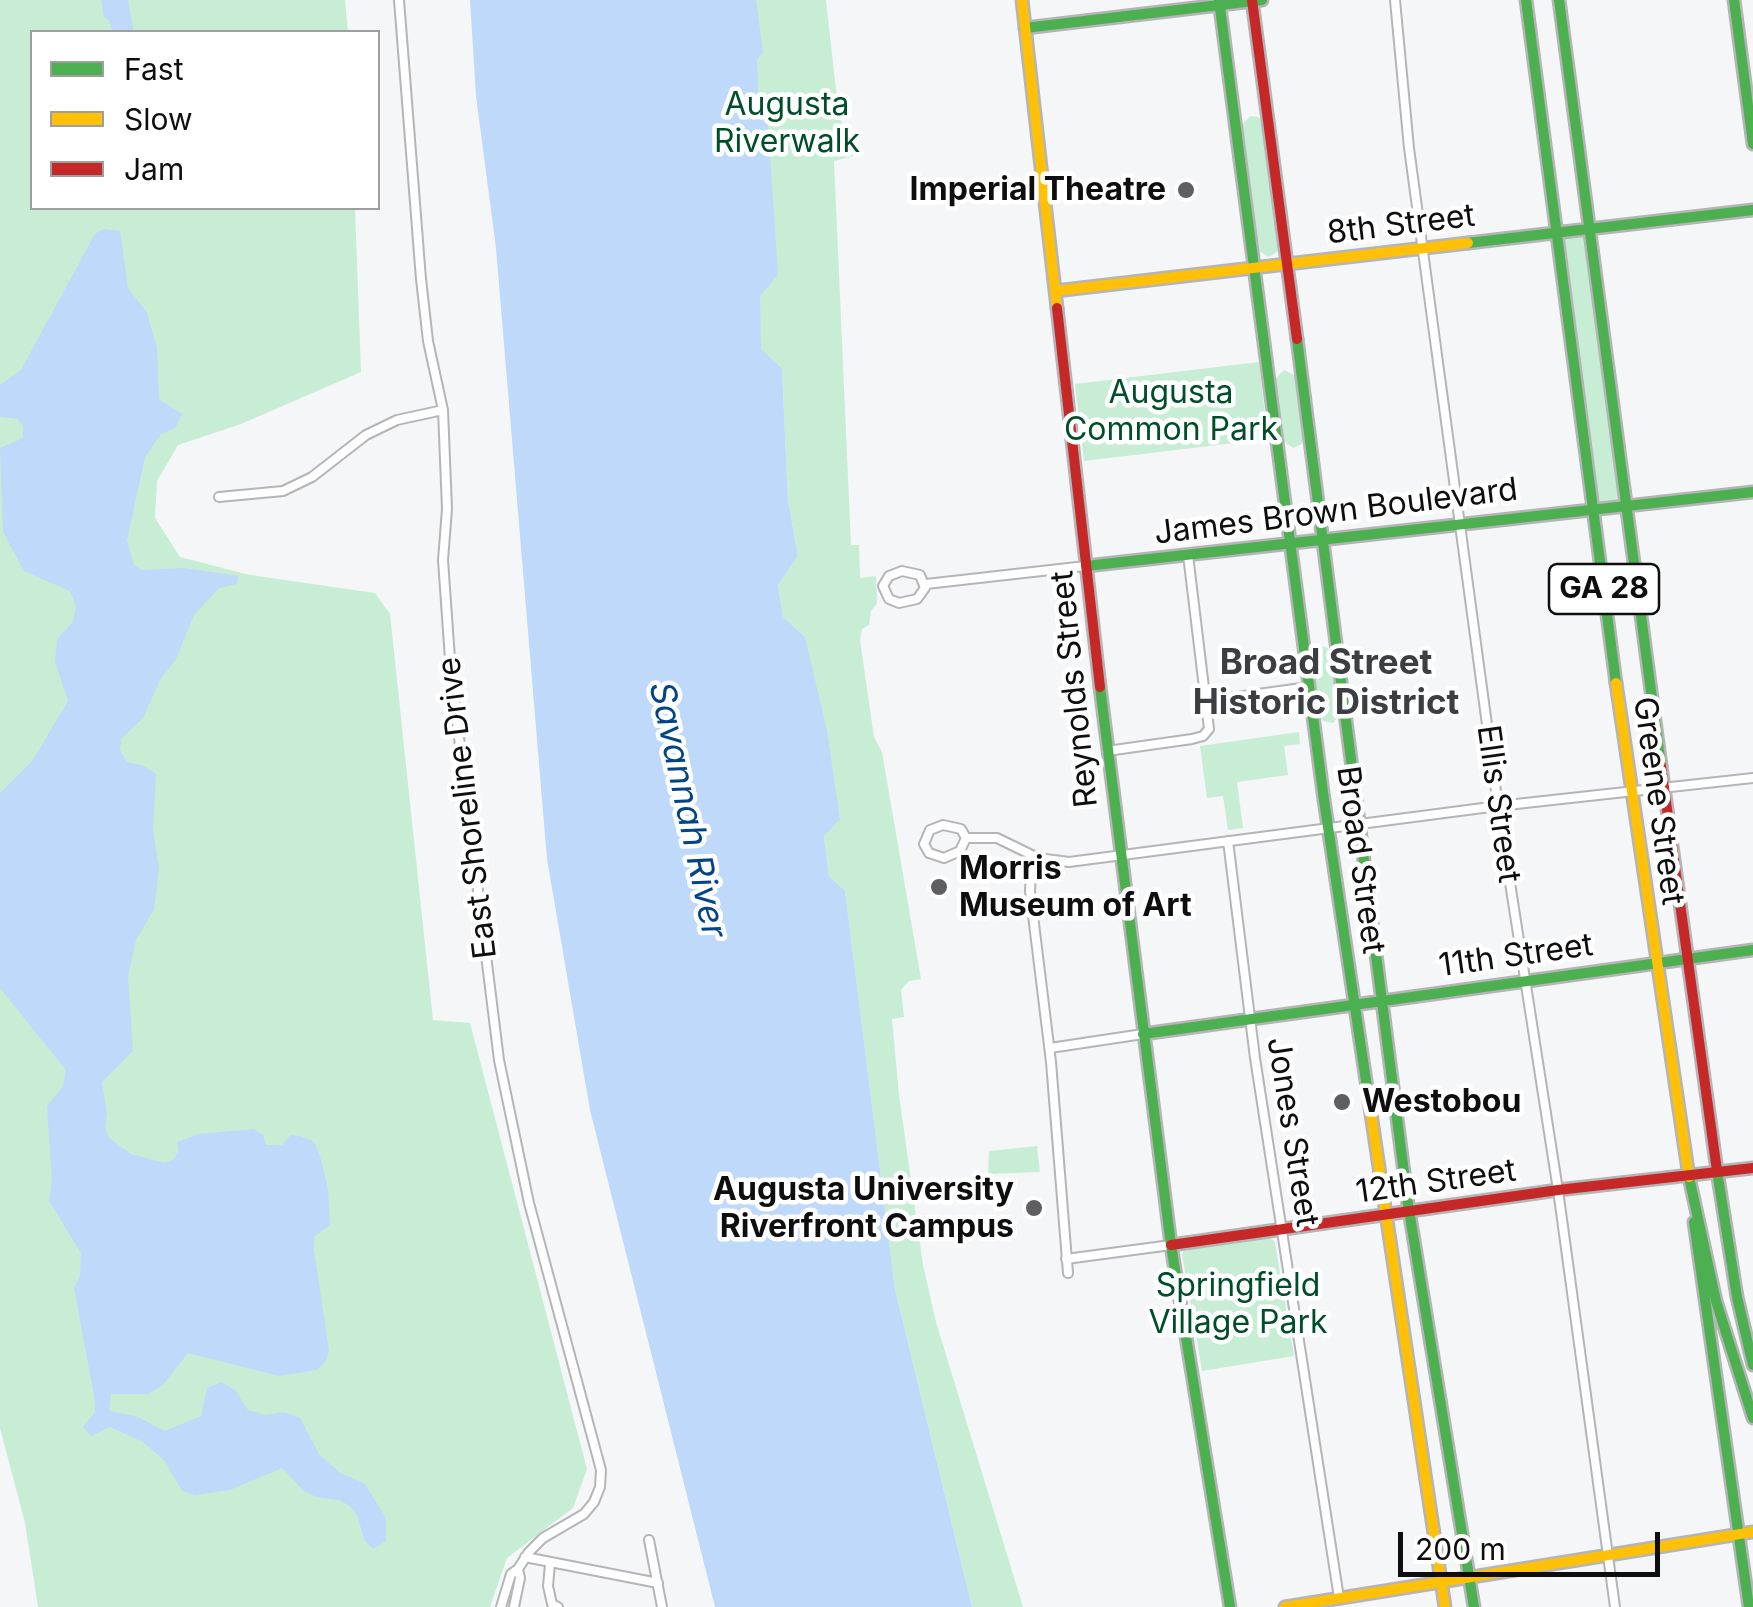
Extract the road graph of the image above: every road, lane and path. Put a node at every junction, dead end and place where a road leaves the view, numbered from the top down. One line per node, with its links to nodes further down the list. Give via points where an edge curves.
1 (400, 0): 19 (street, East Shoreline Drive, via 421,279)
2 (1022, 0): 10 (main road, Reynolds Street)
3 (1262, 0): 8 (main road)
4 (1395, 0): 15 (street, Ellis Street)
5 (1526, 0): 14 (main road, Greene Street / GA 28)
6 (1559, 0): 13 (main road, Greene Street / GA 28)
7 (1734, 0): 11 (main road)
8 (1252, 1): 9 (main road); 16 (main road, Broad Street)
9 (1220, 2): 10 (main road); 17 (main road, Broad Street)
10 (1025, 28): 18 (main road, Reynolds Street)
11 (1753, 144)
12 (1753, 210): 13 (main road, 8th Street)
13 (1588, 229): 14 (main road, 8th Street); 22 (main road, Greene Street / GA 28)
14 (1557, 232): 15 (main road, 8th Street); 23 (main road, Greene Street / GA 28)
15 (1422, 248): 16 (main road, 8th Street); 24 (street, Ellis Street)
16 (1286, 264): 17 (main road, 8th Street); 25 (main road, Broad Street)
17 (1254, 268): 18 (main road, 8th Street); 26 (main road, Broad Street)
18 (1055, 291): 28 (main road, Reynolds Street)
19 (443, 410): 21 (street, via 366,435 283,491); 70 (street, East Shoreline Drive, via 448,509 442,560 451,673 498,1060 601,1470 590,1508)
20 (1753, 492): 22 (main road, James Brown Boulevard)
21 (219, 496)
22 (1624, 504): 23 (main road, James Brown Boulevard); 34 (main road, Greene Street / GA 28)
23 (1593, 508): 24 (main road, James Brown Boulevard); 35 (main road, Greene Street / GA 28)
24 (1460, 523): 25 (main road, James Brown Boulevard); 36 (street, Ellis Street)
25 (1323, 540): 26 (main road, James Brown Boulevard); 37 (main road, Broad Street)
26 (1290, 543): 27 (main road, James Brown Boulevard); 30 (main road, Broad Street)
27 (1188, 555): 28 (main road, James Brown Boulevard); 31 (street)
28 (1086, 566): 29 (street, James Brown Boulevard); 32 (main road, Reynolds Street)
29 (926, 584): 29 (street, James Brown Boulevard, via 902,570 889,576 883,590 892,601 906,603)
30 (1310, 686): 31 (street); 38 (main road, Broad Street)
31 (1207, 700): 32 (street, via 1206,732)
32 (1107, 751): 41 (main road, Reynolds Street)
33 (1753, 778): 34 (street)
34 (1663, 788): 35 (street); 44 (main road, Greene Street / GA 28)
35 (1630, 792): 36 (street); 45 (main road, Greene Street / GA 28)
36 (1498, 806): 37 (street); 46 (street, Ellis Street)
37 (1361, 825): 38 (street); 47 (main road, Broad Street)
38 (1330, 828): 40 (street); 48 (main road, Broad Street)
39 (966, 838): 39 (street, via 943,825 930,830 924,844 932,856 944,858 960,851); 42 (street, via 1003,839)
40 (1228, 841): 41 (street); 49 (street, Jones Street)
41 (1120, 855): 42 (street, via 1069,862); 50 (main road, Reynolds Street)
42 (1038, 858): 51 (street, via 1030,891)
43 (1753, 950): 44 (main road, 11th Street)
44 (1686, 958): 45 (main road, 11th Street); 53 (main road, Greene Street / GA 28)
45 (1655, 962): 46 (main road, 11th Street); 54 (main road, Greene Street / GA 28)
46 (1523, 980): 47 (main road, 11th Street); 55 (street, Ellis Street)
47 (1382, 999): 48 (main road, 11th Street); 56 (main road, Broad Street)
48 (1355, 1003): 49 (main road, 11th Street); 57 (main road, Broad Street)
49 (1250, 1018): 50 (main road, 11th Street); 58 (street, Jones Street)
50 (1144, 1034): 51 (street, 11th Street); 59 (main road, Reynolds Street)
51 (1050, 1048): 60 (street)
52 (1753, 1168): 53 (main road, 12th Street)
53 (1717, 1171): 54 (main road, 12th Street); 62 (main road, GA 28)
54 (1689, 1177): 55 (main road, 12th Street); 65 (main road, GA 28, via 1716,1301); 67 (main road, Greene Street)
55 (1558, 1190): 56 (main road, 12th Street); 69 (street, Ellis Street)
56 (1410, 1213): 57 (main road, 12th Street); 63 (main road, Broad Street)
57 (1387, 1215): 58 (main road, 12th Street); 64 (main road, Broad Street)
58 (1282, 1228): 59 (main road, 12th Street); 76 (street, Jones Street)
59 (1171, 1245): 60 (street, 12th Street); 81 (main road, Reynolds Street)
60 (1066, 1259): 61 (street)
61 (1068, 1273)
62 (1753, 1365)
63 (1435, 1374): 64 (main road); 73 (main road, Broad Street)
64 (1412, 1378): 74 (main road, Broad Street)
65 (1753, 1418)
66 (1753, 1532): 67 (main road)
67 (1738, 1534): 69 (main road); 86 (main road, Greene Street)
68 (649, 1540): 75 (street)
69 (1607, 1555): 73 (main road); 85 (street, Ellis Street)
70 (526, 1557): 71 (street); 72 (street, East Shoreline Drive)
71 (550, 1564): 75 (street); 79 (street, via 548,1586)
72 (518, 1569): 77 (street, East Shoreline Drive, via 505,1585); 78 (street)
73 (1470, 1578): 74 (main road); 84 (main road, Broad Street)
74 (1441, 1582): 76 (main road); 83 (main road, Broad Street)
75 (658, 1583): 80 (street)
76 (1339, 1603): 82 (main road)
77 (501, 1607)
78 (514, 1607)
79 (558, 1607)
80 (662, 1607)
81 (1230, 1607)
82 (1285, 1607)
83 (1445, 1607)
84 (1474, 1607)
85 (1616, 1607)
86 (1749, 1607)

